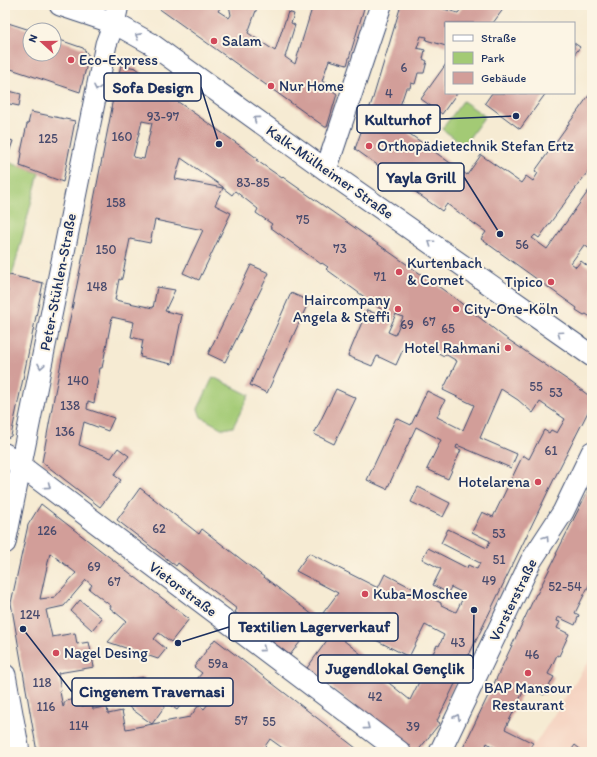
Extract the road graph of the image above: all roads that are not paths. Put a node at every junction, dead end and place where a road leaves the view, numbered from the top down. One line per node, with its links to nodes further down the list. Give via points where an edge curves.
1 (60, 5): 3 (street, Kalk-Mülheimer Straße)
2 (381, 5): 4 (street)
3 (116, 14): 4 (street, Kalk-Mülheimer Straße, one-way to 3, via 148,42); 7 (street, Peter-Stühlen-Straße, one-way to 7, via 106,44)
4 (326, 170): 5 (street, Kalk-Mülheimer Straße, one-way to 4)
5 (592, 356)
6 (592, 452): 12 (street, Vorsterstraße, one-way to 6, via 531,561 563,512)
7 (13, 460): 8 (street, Peter-Stühlen-Straße); 11 (street, Vietorstraße, one-way to 11)
8 (5, 543)
9 (5, 675): 10 (street)
10 (19, 752)
11 (400, 752)
12 (440, 752)

